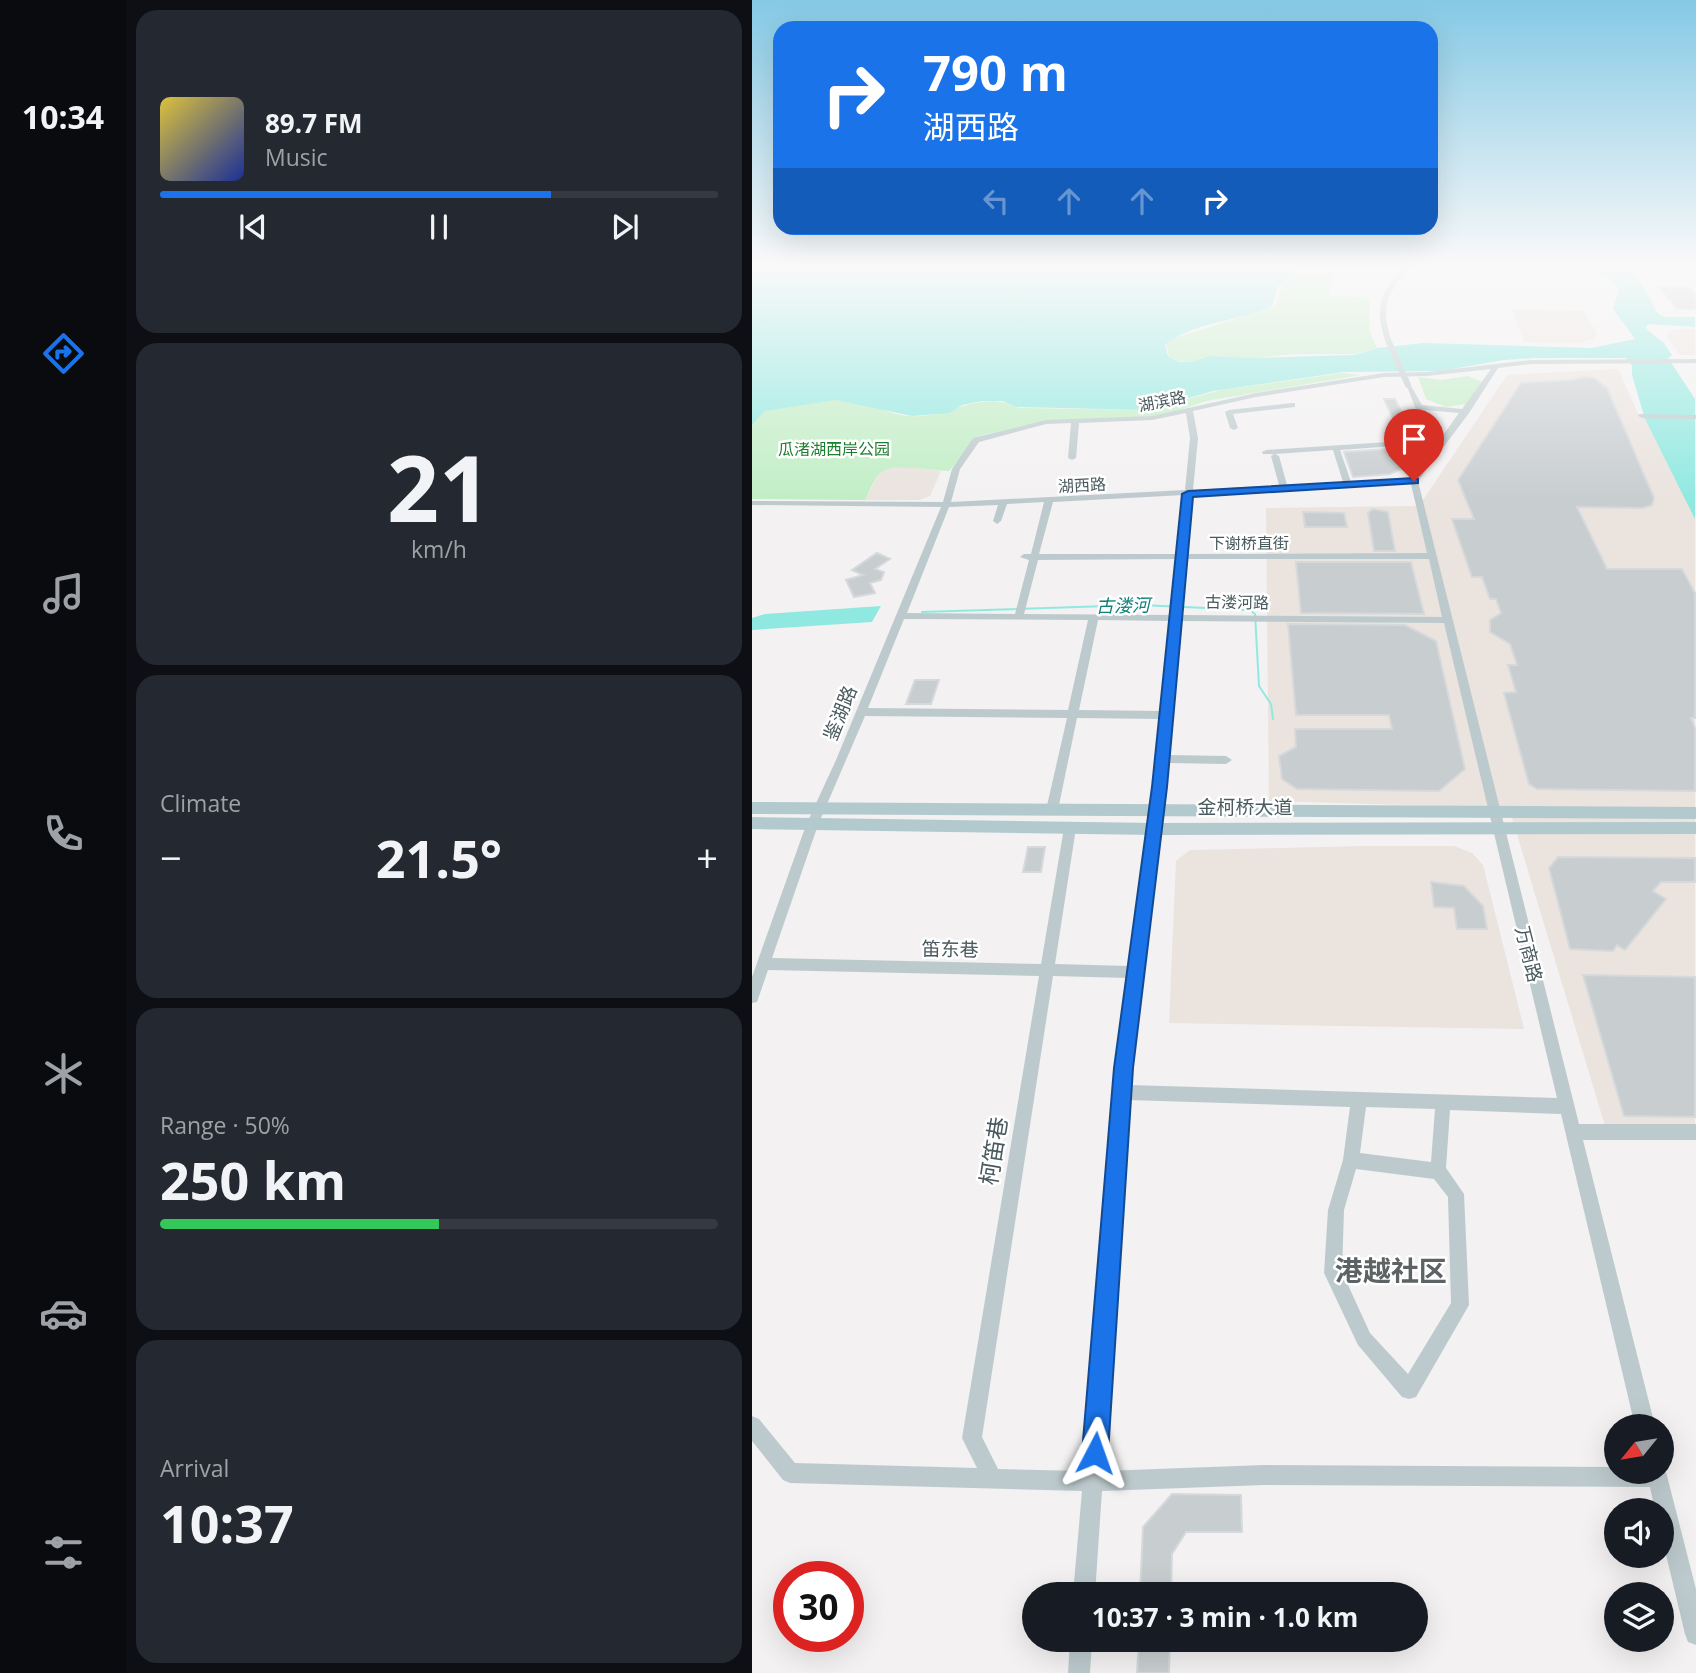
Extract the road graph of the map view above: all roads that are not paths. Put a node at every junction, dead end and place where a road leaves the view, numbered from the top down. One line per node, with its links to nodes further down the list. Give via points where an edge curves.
1 (1390, 344): 7 (street, bridge)
2 (1695, 360): 3 (street, 湖滨路, via 1531,362)
3 (1495, 368): 4 (street, 湖滨路); 5 (street)
4 (1427, 374): 5 (street, via 1472,373); 8 (street, 湖滨路, via 1309,386)
5 (1488, 381): 9 (street)
6 (1292, 405): 13 (street, via 1229,412)
7 (1419, 407): 9 (street); 14 (street)
8 (1189, 411): 12 (street, 湖滨路); 21 (street, via 1194,438)
9 (1466, 411): 14 (street)
10 (1642, 416): 11 (street)
11 (1695, 417)
12 (1075, 422): 15 (street, 湖滨路, via 1046,422 1004,431); 17 (street)
13 (1234, 428)
14 (1440, 444): 16 (street); 18 (street)
15 (971, 446): 25 (street, 鉴湖路, via 956,469)
16 (1336, 448): 19 (street); 20 (street, via 1271,454)
17 (1072, 458)
18 (1414, 481): 19 (street, 湖西路); 28 (street, 万商路)
19 (1348, 485): 20 (street, 湖西路)
20 (1284, 488): 21 (street, 湖西路)
21 (1188, 494): 22 (street, 湖西路); 30 (street)
22 (1049, 500): 24 (street, 湖西路); 29 (street)
23 (752, 503): 25 (street, 湖西路)
24 (1003, 503): 25 (street, 湖西路); 26 (street)
25 (946, 505): 33 (street, 鉴湖路)
26 (997, 521)
27 (1024, 556): 29 (street, 下谢桥直街)
28 (1432, 556): 30 (street, 下谢桥直街); 35 (street, 万商路)
29 (1035, 557): 30 (street, 下谢桥直街); 32 (street)
30 (1182, 557): 31 (street)
31 (1177, 610): 34 (street, 古溇河路); 35 (street, 古溇河路, via 1255,618); 37 (street)
32 (1020, 613): 33 (street, 古溇河路); 34 (street, 古溇河路)
33 (901, 616): 36 (street, 鉴湖路)
34 (1094, 617): 38 (street)
35 (1448, 620): 46 (street, 万商路)
36 (861, 712): 38 (street); 45 (street, 鉴湖路)
37 (1167, 715): 38 (street); 39 (street)
38 (1073, 716): 42 (street)
39 (1163, 759): 40 (street); 43 (street)
40 (1226, 760)
41 (752, 808): 45 (main road, 金柯桥大道)
42 (1052, 810): 43 (main road, 金柯桥大道); 45 (main road, 金柯桥大道)
43 (1157, 810): 46 (main road, 金柯桥大道); 50 (street)
44 (1695, 813): 46 (main road, 金柯桥大道)
45 (815, 817): 47 (main road, 金柯桥大道); 48 (main road, 金柯桥大道); 51 (street, 鉴湖路)
46 (1496, 820): 49 (main road, 金柯桥大道); 50 (main road, 金柯桥大道); 58 (street, 万商路)
47 (752, 823)
48 (1070, 828): 50 (main road, 金柯桥大道); 52 (street, 柯笛巷)
49 (1695, 828)
50 (1154, 829): 53 (street)
51 (763, 964): 52 (street, 笛东巷); 54 (street, 鉴湖路)
52 (1047, 970): 53 (street, 笛东巷); 66 (street, 柯笛巷, via 972,1438)
53 (1135, 972): 55 (street)
54 (752, 997)
55 (1122, 1092): 56 (street); 67 (street)
56 (1359, 1099): 57 (street); 61 (street)
57 (1443, 1102): 58 (street); 62 (street)
58 (1566, 1106): 59 (street, 万商路)
59 (1573, 1132): 60 (street); 63 (street, 万商路)
60 (1695, 1132)
61 (1351, 1160): 62 (street); 62 (street, via 1336,1210 1333,1273 1364,1339 1409,1390 1460,1304 1456,1194)
62 (1438, 1171)
63 (1642, 1414)
64 (752, 1426): 66 (street, via 790,1473)
65 (1604, 1474): 67 (street, via 1264,1475)
66 (992, 1478): 67 (street)
67 (1093, 1481): 69 (street)
68 (1658, 1484): 70 (street)
69 (1085, 1582)
70 (1695, 1634)
71 (1080, 1652): 72 (street)
72 (1079, 1673)

